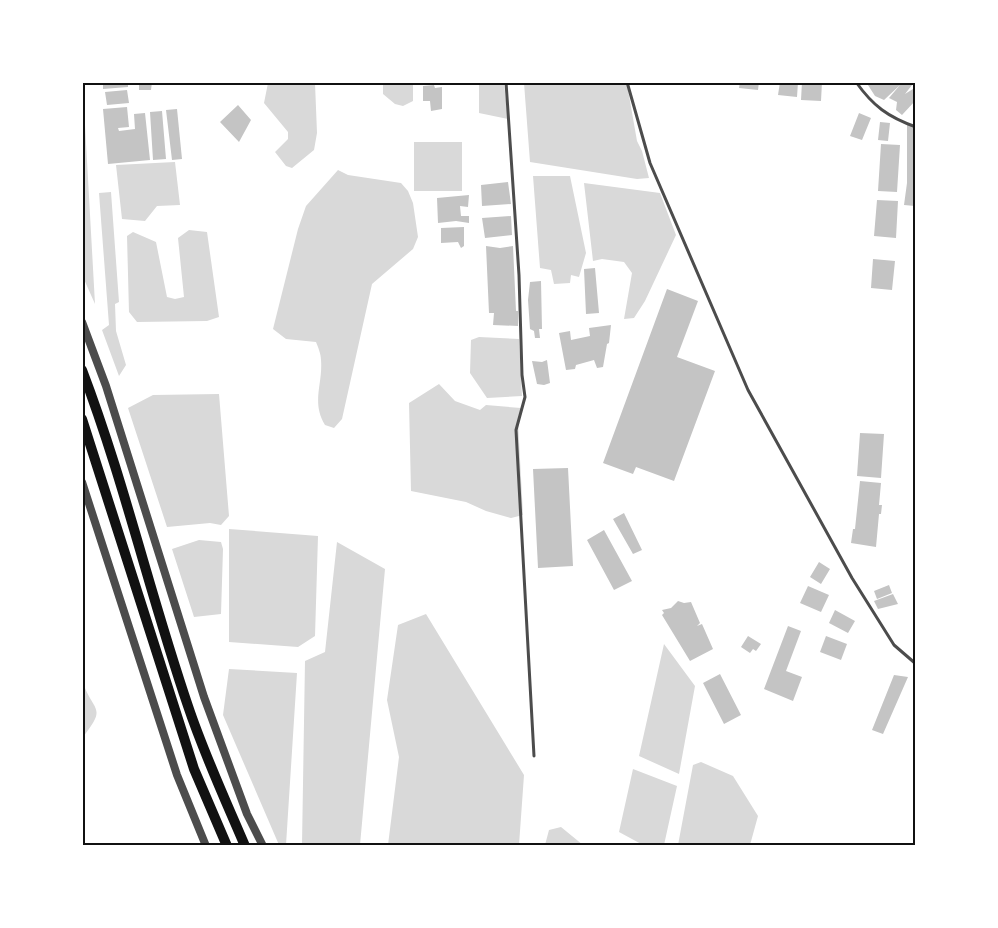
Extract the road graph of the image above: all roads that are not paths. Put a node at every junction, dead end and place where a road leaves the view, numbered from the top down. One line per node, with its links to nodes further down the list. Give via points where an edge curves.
1 (506, 82): 10 (lane, via 525,397 516,430)
2 (627, 82): 9 (lane, via 650,163 748,390 852,578 894,645)
3 (856, 82): 4 (lane, via 870,102)
4 (915, 127)
5 (82, 322): 14 (street, via 214,726)
6 (82, 370): 13 (highway, via 188,705)
7 (82, 419): 12 (highway, via 194,769)
8 (82, 482): 11 (street, via 177,775)
9 (915, 664)
10 (534, 756)
11 (206, 846)
12 (227, 846)
13 (245, 846)
14 (263, 846)

